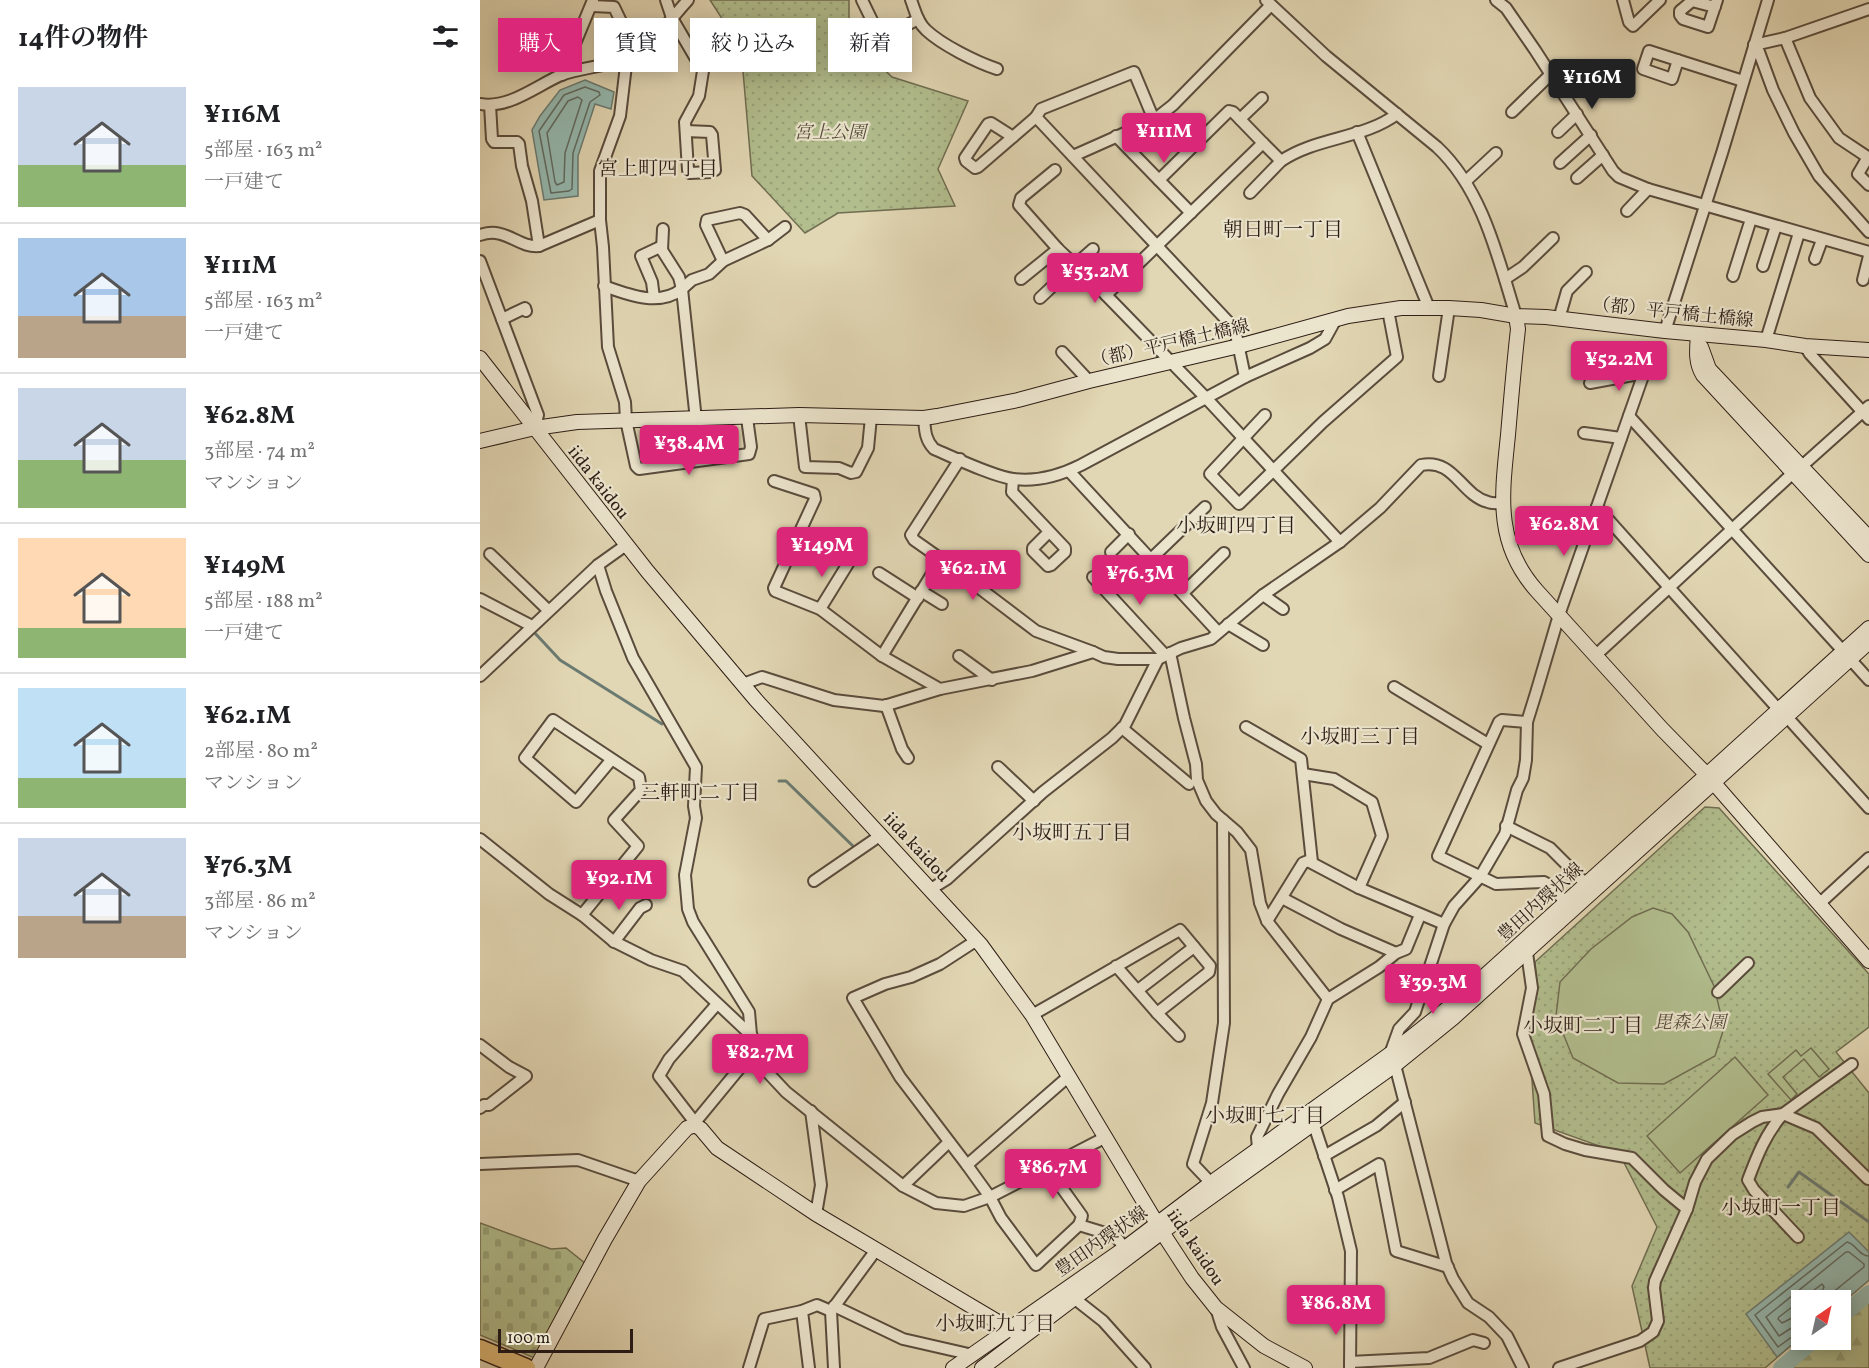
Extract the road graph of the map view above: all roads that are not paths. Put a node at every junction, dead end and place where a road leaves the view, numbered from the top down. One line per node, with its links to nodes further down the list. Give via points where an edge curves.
1 (666, 0): 13 (street)
2 (688, 0): 13 (street)
3 (862, 0): 14 (street, via 884,38)
4 (911, 0): 14 (street)
5 (1496, 0): 22 (street, via 1506,8)
6 (1623, 0): 7 (street, via 1629,22 1634,26)
7 (1660, 0)
8 (1768, 0): 17 (street)
9 (593, 3): 12 (street, via 614,7); 23 (street)
10 (1268, 3): 28 (street); 32 (street, via 1173,105)
11 (1869, 9): 16 (street)
12 (620, 18)
13 (672, 18)
14 (918, 19): 20 (street, via 925,29 952,47)
15 (678, 28): 33 (street, via 703,70 701,90 686,118)
16 (1785, 38): 17 (street); 43 (street, via 1810,98 1839,138)
17 (1754, 45): 24 (street); 61 (street, via 1794,133 1819,176)
18 (1678, 60): 24 (street)
19 (594, 66): 23 (street)
20 (997, 69)
21 (625, 72): 57 (street, via 620,116 600,171)
22 (1551, 74): 27 (street); 29 (street)
23 (562, 75): 26 (street, via 530,91)
24 (1743, 81): 53 (street)
25 (1262, 98): 31 (street)
26 (485, 105): 67 (street, via 494,142 519,144)
27 (1512, 112)
28 (1397, 114): 34 (street); 49 (street, via 1453,162)
29 (1577, 114): 35 (street); 36 (street)
30 (1036, 117): 32 (street, via 1041,109 1134,72); 38 (street); 42 (street)
31 (1240, 119): 39 (street); 48 (street, via 1233,112 1226,113)
32 (1154, 120): 37 (street)
33 (686, 131)
34 (1357, 132): 44 (street, via 1302,148); 88 (street)
35 (1558, 132)
36 (1590, 135): 41 (street); 45 (street)
37 (1116, 136): 42 (street); 48 (street)
38 (1013, 137): 38 (street, via 978,168 966,160 988,124)
39 (1263, 143): 44 (street); 55 (street)
40 (1496, 153): 49 (street)
41 (1603, 155): 47 (street); 51 (street, via 1619,177)
42 (1073, 156): 68 (street)
43 (1869, 158): 50 (street, via 1858,174)
44 (1281, 161): 52 (street)
45 (1560, 163)
46 (1055, 170): 69 (street, via 1021,198 1020,205)
47 (1577, 178)
48 (1159, 180): 55 (street)
49 (1466, 181): 81 (street, via 1490,234)
50 (1869, 185)
51 (1648, 189): 53 (street); 54 (street)
52 (1250, 193)
53 (1705, 205): 56 (street); 96 (street)
54 (1627, 211)
55 (1191, 213): 68 (street)
56 (1751, 219): 58 (street); 79 (street)
57 (600, 220): 67 (street); 83 (street)
58 (1776, 226): 62 (street); 77 (street)
59 (785, 227): 65 (street)
60 (663, 229): 71 (street)
61 (1869, 232)
62 (1799, 233): 66 (street); 98 (street)
63 (480, 235): 67 (street, via 498,232)
64 (1553, 237): 81 (street, via 1523,267)
65 (768, 240): 75 (street); 75 (street, via 740,213 707,220)
66 (1822, 240): 72 (street); 73 (street)
67 (539, 246)
68 (1158, 247): 85 (street); 99 (street, via 1234,329)
69 (1058, 249): 76 (street); 80 (street)
70 (1093, 249): 76 (street)
71 (662, 250): 84 (street); 86 (street, via 660,247 641,256)
72 (1869, 254): 82 (street)
73 (1815, 259)
74 (480, 261): 93 (street)
75 (723, 261): 84 (street)
76 (1075, 265): 85 (street); 87 (street)
77 (1763, 266)
78 (1586, 272): 95 (street, via 1567,291)
79 (1733, 276)
80 (1021, 279)
81 (1504, 279): 92 (street)
82 (1863, 280)
83 (604, 286): 86 (street, via 643,299); 117 (street, via 608,346 625,402)
84 (682, 289): 86 (street, via 675,295); 118 (street)
85 (1106, 295): 104 (street)
86 (654, 298)
87 (1040, 298)
88 (1430, 308): 89 (street, （都）平戸橋土橋線); 90 (street, （都）平戸橋土橋線)
89 (1449, 308): 92 (street, （都）平戸橋土橋線); 105 (street)
90 (1388, 310): 94 (street, （都）平戸橋土橋線); 125 (street, via 1397,357)
91 (526, 312): 93 (street, via 525,308)
92 (1516, 316): 95 (street, （都）平戸橋土橋線); 130 (street)
93 (502, 319): 119 (street, via 538,415)
94 (1336, 319): 99 (street, （都）平戸橋土橋線); 106 (street, via 1325,339)
95 (1559, 319): 96 (street, （都）平戸橋土橋線)
96 (1665, 332): 97 (street, （都）平戸橋土橋線)
97 (1698, 335): 98 (street, （都）平戸橋土橋線); 126 (street, via 1709,369)
98 (1766, 340): 100 (street, （都）平戸橋土橋線)
99 (1239, 346): 104 (street, （都）平戸橋土橋線); 106 (street)
100 (1805, 346): 101 (street, （都）平戸橋土橋線); 110 (street)
101 (1869, 350)
102 (1062, 352): 107 (street)
103 (480, 358): 119 (street, iida kaidou)
104 (1169, 361): 107 (street, （都）平戸橋土橋線); 109 (street)
105 (1439, 376)
106 (1245, 377): 109 (street)
107 (1089, 381): 116 (street, （都）平戸橋土橋線, via 1018,400)
108 (1590, 383): 113 (street, via 1644,373)
109 (1207, 399): 121 (street); 127 (street)
110 (1867, 412): 126 (street)
111 (799, 415): 114 (street, （都）平戸橋土橋線); 114 (street, via 805,467 839,468 851,473 856,472 868,448); 115 (street, （都）平戸橋土橋線)
112 (1265, 415): 121 (street)
113 (1629, 416): 122 (street); 133 (street)
114 (871, 417): 116 (street, （都）平戸橋土橋線)
115 (747, 418): 117 (street, via 749,454 639,469); 118 (street, （都）平戸橋土橋線)
116 (924, 418): 124 (street, via 928,443)
117 (626, 420): 118 (street, （都）平戸橋土橋線); 119 (street, （都）平戸橋土橋線)
118 (696, 420)
119 (535, 428): 123 (street, （都）平戸橋土橋線); 138 (street, iida kaidou)
120 (1584, 433): 122 (street)
121 (1242, 438): 125 (street); 125 (street, via 1210,474 1239,504)
122 (1621, 438): 132 (street)
123 (480, 441)
124 (960, 459): 128 (street); 144 (street, via 911,535)
125 (1274, 470): 137 (street)
126 (1798, 470): 133 (street); 136 (street); 142 (street)
127 (1069, 471): 128 (street); 135 (street)
128 (1013, 479): 134 (street, via 1012,492)
129 (774, 481): 155 (street, via 814,494 815,499 775,591)
130 (1502, 503): 137 (street, via 1487,502 1467,490 1439,465 1421,465); 158 (street, via 1515,560)
131 (1205, 507): 143 (street)
132 (1597, 507): 149 (street); 158 (street)
133 (1732, 531): 149 (street); 167 (street)
134 (1049, 532)
135 (1129, 534): 139 (street); 143 (street)
136 (1869, 538)
137 (1340, 542): 152 (street)
138 (626, 545): 146 (street); 174 (street, iida kaidou)
139 (1111, 552)
140 (1224, 553): 150 (street)
141 (489, 554): 157 (street)
142 (1869, 555)
143 (1152, 558): 150 (street)
144 (941, 559): 151 (street); 165 (street, via 1036,631)
145 (849, 562): 155 (street)
146 (598, 565): 157 (street); 224 (street, via 633,658 696,767 696,818 685,875 688,909 749,1012)
147 (879, 573): 151 (street)
148 (1093, 577): 170 (street)
149 (1670, 588): 166 (street); 178 (street)
150 (1184, 593): 162 (street)
151 (920, 595): 154 (street); 168 (street)
152 (1263, 596): 156 (street); 159 (street)
153 (480, 599): 160 (street)
154 (942, 604)
155 (820, 609): 168 (street)
156 (1283, 609)
157 (548, 610): 160 (street)
158 (1559, 615): 166 (street); 179 (street)
159 (1228, 624): 162 (street); 164 (street)
160 (532, 626): 171 (street)
161 (1869, 628): 167 (street, 豊田内環状線)
162 (1218, 632): 170 (street, via 1210,639)
163 (1869, 642): 167 (street, 豊田内環状線)
164 (1263, 645)
165 (1093, 652): 170 (street, via 1118,659); 172 (street, via 1061,664)
166 (1596, 655): 187 (street)
167 (1847, 655): 173 (street); 178 (street, 豊田内環状線)
168 (882, 656): 176 (street)
169 (959, 656): 172 (street)
170 (1165, 656): 181 (street); 191 (street, via 1196,764 1197,780 1206,801)
171 (480, 676)
172 (992, 680): 176 (street)
173 (1869, 680)
174 (743, 684): 177 (street, via 762,677 834,700); 193 (street, iida kaidou)
175 (1394, 687): 182 (street)
176 (940, 689): 177 (street)
177 (886, 705): 183 (street)
178 (1783, 714): 187 (street, 豊田内環状線); 190 (street)
179 (1527, 722): 182 (street, via 1502,720); 192 (street, via 1526,760)
180 (1246, 727): 186 (street, via 1301,759)
181 (1122, 728): 188 (street); 189 (street)
182 (1488, 744): 197 (street, via 1438,854)
183 (908, 758)
184 (612, 759): 184 (street, via 576,802 525,758 553,720); 206 (street, via 639,777 641,790 614,820 638,846)
185 (998, 767): 189 (street)
186 (1303, 774): 196 (street); 200 (street, via 1334,778 1372,802 1382,836)
187 (1710, 779): 199 (street, 豊田内環状線); 205 (street); 213 (street, 豊田内環状線)
188 (1189, 784)
189 (1034, 801): 201 (street)
190 (1869, 808)
191 (1223, 820): 208 (street, via 1251,850); 246 (street, via 1224,1023 1212,1103 1193,1164)
192 (1506, 826): 197 (street); 199 (street, via 1550,848)
193 (881, 835): 198 (street); 201 (street, iida kaidou)
194 (480, 838): 206 (street, via 549,894)
195 (1869, 858): 205 (street)
196 (1312, 862): 200 (street); 202 (street, via 1303,863)
197 (1480, 877): 203 (street, via 1496,884 1544,882); 209 (street, via 1454,906)
198 (814, 881)
199 (1587, 885): 203 (street, 豊田内環状線)
200 (1359, 888): 207 (street)
201 (931, 889): 210 (street, iida kaidou)
202 (1282, 898): 208 (street); 214 (street)
203 (1566, 903): 228 (street, 豊田内環状線)
204 (646, 904): 211 (street)
205 (1819, 904): 215 (street)
206 (582, 915): 211 (street)
207 (1420, 915): 209 (street); 214 (street, via 1406,949)
208 (1267, 921): 220 (street)
209 (1444, 924): 228 (street, via 1415,1012 1399,1029)
210 (977, 940): 223 (street, iida kaidou); 238 (street, via 940,964 853,998 900,1077)
211 (614, 942): 221 (street, via 683,971)
212 (1194, 947): 217 (street, via 1180,930); 218 (street); 222 (street, via 1210,966 1209,972)
213 (1527, 953): 228 (street, 豊田内環状線, via 1453,1018); 250 (street, via 1532,988 1523,1034 1544,1094 1548,1136 1585,1150 1632,1158)
214 (1396, 954): 220 (street)
215 (1869, 961)
216 (1748, 963): 219 (street)
217 (1116, 966): 218 (street); 223 (street)
218 (1138, 990): 222 (street)
219 (1718, 992)
220 (1328, 999): 239 (street, via 1257,1137)
221 (717, 1004): 224 (street); 235 (street, via 658,1076)
222 (1157, 1013): 225 (street)
223 (1032, 1015): 230 (street, iida kaidou)
224 (752, 1035): 227 (street)
225 (1179, 1036)
226 (480, 1046): 232 (street, via 526,1076)
227 (753, 1052): 233 (street, via 781,1087); 235 (street)
228 (1392, 1060): 231 (street); 236 (street, 豊田内環状線); 239 (street, 豊田内環状線)
229 (1852, 1064): 234 (street)
230 (1069, 1076): 237 (street, iida kaidou); 242 (street)
231 (1405, 1102): 240 (street, via 1376,1126); 257 (street)
232 (480, 1108)
233 (811, 1111): 247 (street); 251 (street, via 821,1185)
234 (1783, 1114): 244 (street, via 1816,1128); 250 (street, via 1752,1122 1713,1151 1701,1168); 254 (street, via 1759,1150 1748,1180)
235 (695, 1125): 245 (street, via 687,1128); 251 (street, via 717,1148)
236 (1314, 1125): 240 (street); 253 (street, 豊田内環状線)
237 (1107, 1137): 243 (street); 253 (street, iida kaidou)
238 (949, 1142): 242 (street); 247 (street)
239 (1258, 1149): 246 (street, 豊田内環状線)
240 (1324, 1156): 248 (street)
241 (480, 1164): 245 (street, via 578,1160)
242 (967, 1165): 249 (street)
243 (1038, 1172): 249 (street); 252 (street, via 1057,1181 1082,1216)
244 (1868, 1179)
245 (639, 1180): 270 (street)
246 (1211, 1183): 253 (street, 豊田内環状線)
247 (903, 1186): 249 (street, via 936,1203 964,1206)
248 (1335, 1190): 257 (street, via 1379,1164 1396,1251); 267 (street, via 1351,1251)
249 (990, 1197): 252 (street, via 1036,1265)
250 (1687, 1209): 268 (street, via 1655,1281 1658,1321 1653,1332 1640,1341)
251 (816, 1214): 256 (street)
252 (1079, 1225): 255 (street, via 1115,1236)
253 (1160, 1227): 255 (street, 豊田内環状線); 258 (street, 豊田内環状線); 259 (street, iida kaidou)
254 (1798, 1238)
255 (1125, 1248): 262 (street, 豊田内環状線)
256 (876, 1250): 260 (street); 262 (street)
257 (1448, 1267): 279 (street, via 1468,1303 1507,1336)
258 (1075, 1299): 263 (street, 豊田内環状線); 276 (street, via 1103,1321)
259 (1216, 1308): 277 (street); 278 (street, iida kaidou, via 1264,1346)
260 (832, 1309): 261 (street, via 817,1305); 266 (street, via 903,1339); 273 (street)
261 (802, 1311): 271 (street, via 764,1319); 272 (street)
262 (1008, 1328): 263 (street); 266 (street, 豊田内環状線)
263 (1022, 1336): 275 (street, 豊田内環状線)
264 (1484, 1344): 267 (street, via 1473,1340 1429,1358)
265 (480, 1349): 269 (highway)
266 (973, 1355): 274 (street, 豊田内環状線)
267 (1350, 1365)
268 (1564, 1367)
269 (526, 1368)
270 (536, 1368)
271 (749, 1368)
272 (809, 1368)
273 (834, 1368)
274 (953, 1368)
275 (982, 1368)
276 (1145, 1368)
277 (1244, 1368)
278 (1305, 1368)
279 (1523, 1368)

